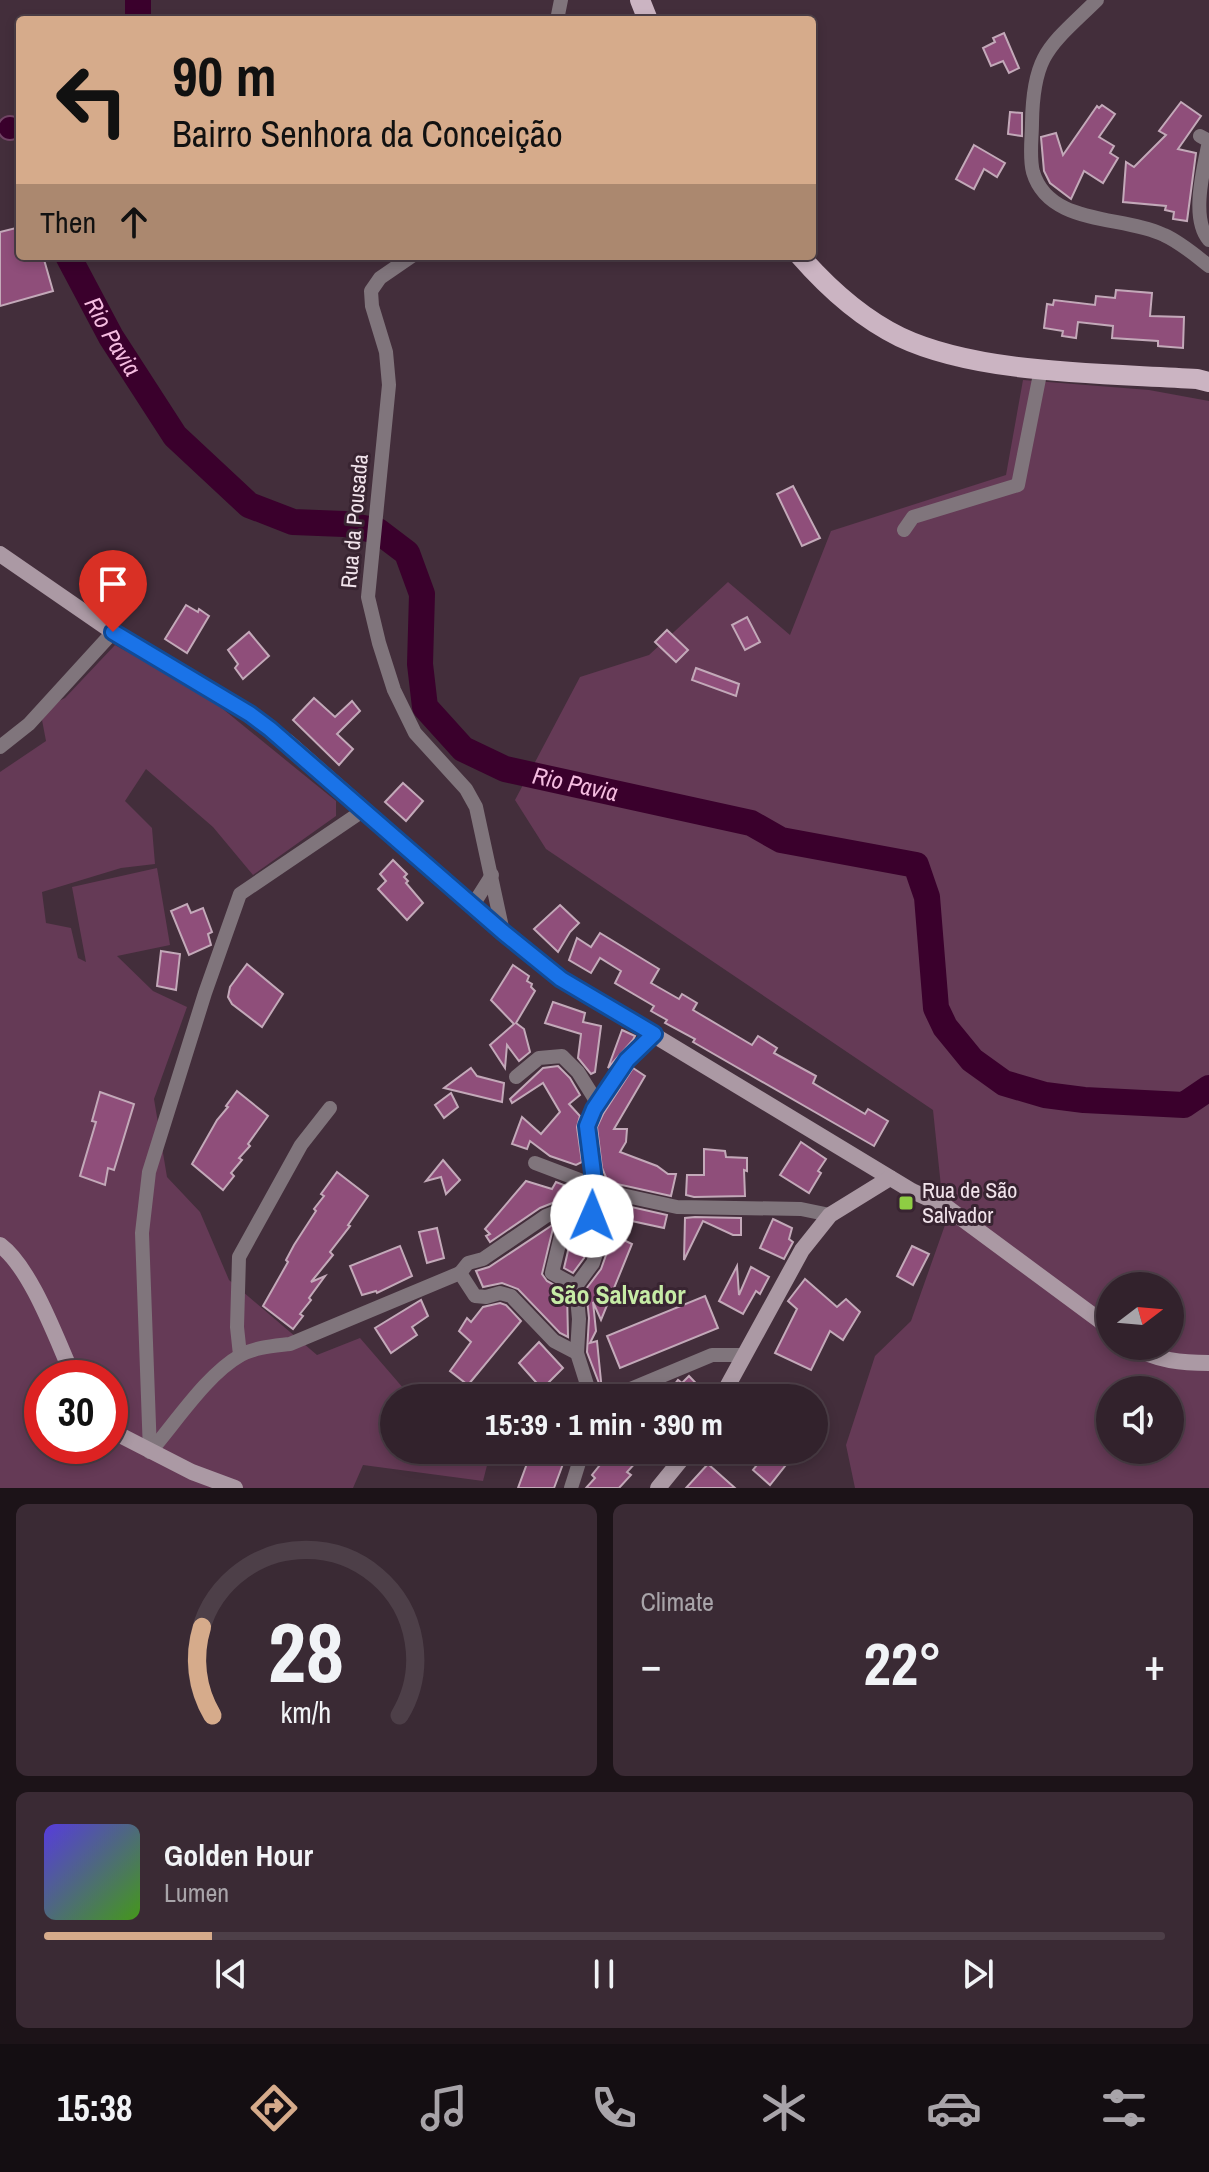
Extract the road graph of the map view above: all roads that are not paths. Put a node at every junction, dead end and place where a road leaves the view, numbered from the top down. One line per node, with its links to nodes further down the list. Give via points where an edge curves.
1 (1097, 0): 6 (street, via 1061,32 1038,67 1032,169 1039,186 1067,209 1162,234)
2 (1200, 136): 3 (street, via 1209,141 1200,228)
3 (1209, 240)
4 (406, 260): 14 (street, Rua da Pousada, via 371,291 389,385 368,597 394,690 415,733 476,807)
5 (804, 260): 7 (main road, via 864,316 900,337 946,352)
6 (1209, 266)
7 (1041, 369): 8 (main road); 9 (street, via 1018,485 913,517)
8 (1209, 382)
9 (904, 530)
10 (0, 554): 11 (street)
11 (113, 632): 12 (street, via 29,724); 13 (street, via 250,714)
12 (0, 747)
13 (364, 810): 15 (street); 40 (street, via 240,894 205,993 149,1172 142,1233)
14 (492, 875): 15 (street); 16 (street, Rua da Pousada)
15 (473, 905): 16 (street)
16 (503, 932): 17 (street, via 561,979)
17 (654, 1034): 19 (street, via 627,1060); 22 (street)
18 (516, 1077): 19 (street, via 539,1058 562,1056)
19 (598, 1104): 23 (street, via 587,1126)
20 (330, 1108): 31 (street, via 301,1145 239,1257)
21 (535, 1163): 23 (street)
22 (890, 1178): 25 (street); 29 (street, via 945,1206)
23 (593, 1191): 24 (street); 25 (street, via 677,1207 801,1209); 28 (street, via 591,1235 600,1241 593,1263)
24 (568, 1207): 27 (street, via 468,1263); 28 (street, via 552,1273)
25 (830, 1215): 32 (street, via 802,1250)
26 (0, 1245): 33 (street, via 30,1282)
27 (460, 1273): 30 (street, via 475,1296 511,1296 554,1341); 31 (street, via 290,1344)
28 (576, 1286): 30 (street)
29 (1096, 1318)
30 (577, 1353): 36 (street)
31 (240, 1355): 40 (street, via 211,1380)
32 (744, 1355): 37 (street, via 712,1355); 38 (street)
33 (66, 1360)
34 (1172, 1360): 35 (street)
35 (1209, 1363)
36 (587, 1384)
37 (643, 1384)
38 (728, 1384)
39 (128, 1440): 40 (street)
40 (150, 1452): 43 (street)
41 (579, 1464): 44 (street)
42 (678, 1464): 45 (street)
43 (235, 1488)
44 (571, 1488)
45 (658, 1488)

